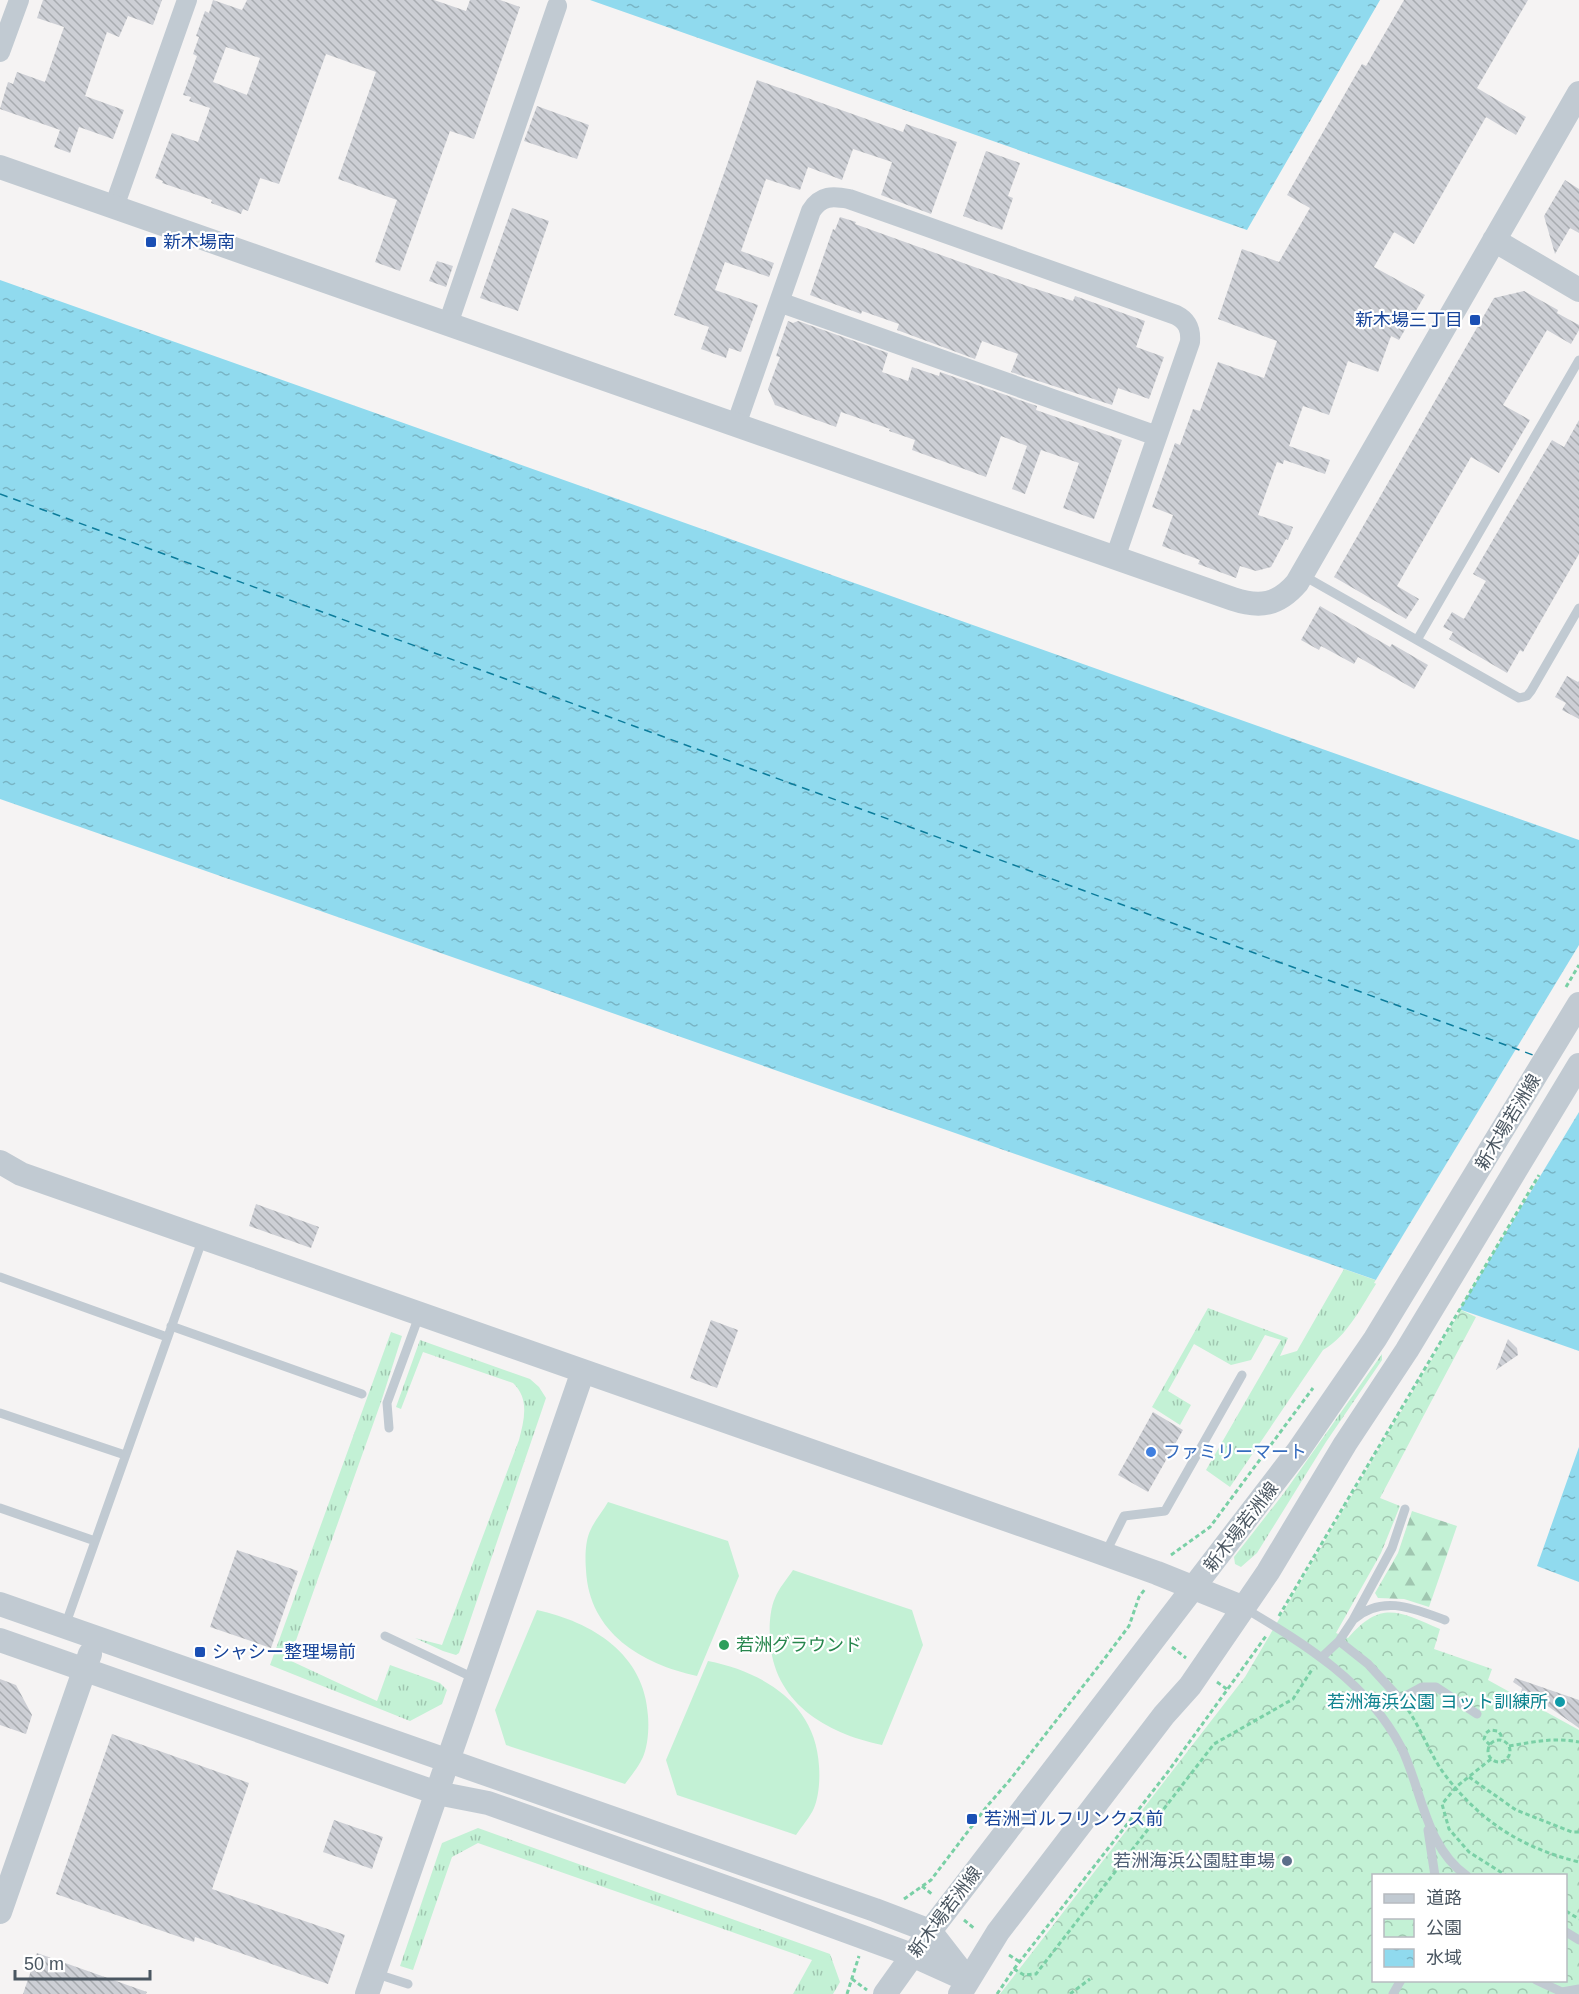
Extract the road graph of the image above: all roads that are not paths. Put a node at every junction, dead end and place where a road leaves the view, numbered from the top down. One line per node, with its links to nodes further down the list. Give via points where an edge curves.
1 (19, 0): 4 (street)
2 (187, 0): 7 (street)
3 (557, 6): 11 (street)
4 (0, 52)
5 (1579, 93): 8 (street)
6 (0, 167): 7 (street)
7 (114, 207): 11 (street)
8 (1494, 240): 9 (street); 16 (street)
9 (1579, 290)
10 (779, 302): 13 (street); 14 (street); 14 (street, via 811,211 828,197 849,199 1154,307 1183,318 1191,335)
11 (448, 324): 13 (street)
12 (1579, 360): 18 (lane)
13 (736, 425): 15 (street)
14 (1157, 436): 15 (street)
15 (1115, 558): 16 (street, via 1250,605 1279,599)
16 (1302, 574): 18 (lane)
17 (1579, 608): 18 (lane, via 1531,691 1519,698)
18 (1417, 640)
19 (1570, 1000): 38 (street, 新木場若洲線, via 1375,1339 1292,1460)
20 (1579, 1065): 40 (street, 新木場若洲線, via 1407,1350)
21 (0, 1162): 22 (street)
22 (11, 1173): 23 (street)
23 (203, 1238): 25 (street); 26 (lane)
24 (0, 1277): 27 (lane)
25 (419, 1314): 28 (street); 32 (lane, via 387,1403)
26 (171, 1326): 27 (lane); 30 (lane)
27 (167, 1337): 33 (lane)
28 (583, 1371): 37 (street); 50 (street)
29 (1242, 1375): 37 (lane, via 1165,1511 1124,1516)
30 (362, 1394)
31 (0, 1413): 33 (lane)
32 (390, 1428)
33 (125, 1455): 36 (lane)
34 (0, 1508): 36 (lane)
35 (1405, 1509): 41 (lane, via 1392,1548)
36 (95, 1541): 43 (lane)
37 (1105, 1554): 38 (street)
38 (1194, 1587): 40 (street); 58 (street, 新木場若洲線)
39 (0, 1604): 43 (street)
40 (1244, 1608): 48 (lane); 63 (street, 新木場若洲線, via 1191,1686 1164,1715 991,1942)
41 (1353, 1620): 42 (lane, via 1389,1604); 47 (lane)
42 (1446, 1620)
43 (64, 1627): 45 (street)
44 (385, 1636): 50 (lane)
45 (96, 1638): 49 (street); 52 (street)
46 (0, 1640): 49 (street)
47 (1339, 1641): 48 (lane); 51 (lane, via 1368,1664 1400,1699 1422,1687 1436,1688)
48 (1322, 1658): 54 (lane, via 1362,1692 1386,1723 1401,1748)
49 (85, 1670): 53 (street); 57 (street)
50 (476, 1679): 52 (street)
51 (1477, 1714)
52 (448, 1760): 53 (street); 58 (street)
53 (437, 1793): 59 (street, via 488,1803); 61 (street)
54 (1425, 1813): 55 (lane); 56 (lane, via 1444,1852)
55 (1435, 1874)
56 (1466, 1874)
57 (0, 1912)
58 (930, 1931): 59 (street, 新木場若洲線); 63 (street)
59 (912, 1955): 63 (street); 65 (street, 新木場若洲線)
60 (1540, 1982): 64 (lane, via 1562,1992)
61 (371, 1983): 62 (lane)
62 (408, 1984)
63 (964, 1987)
64 (1579, 1989)
65 (885, 1994)

